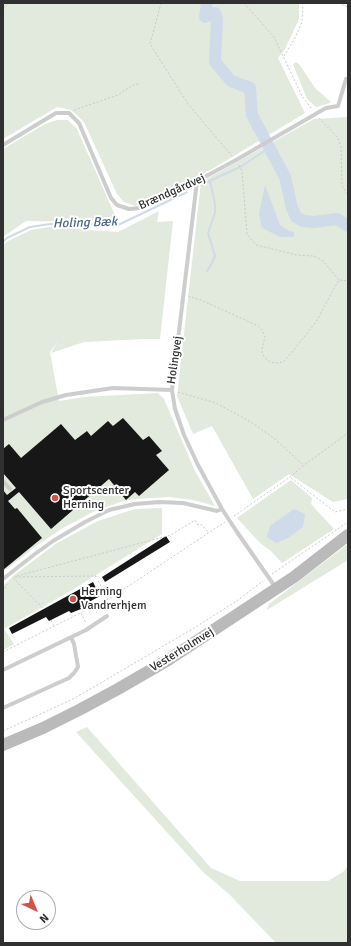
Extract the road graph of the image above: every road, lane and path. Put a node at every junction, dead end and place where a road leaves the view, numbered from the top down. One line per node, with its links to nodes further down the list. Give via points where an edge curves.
1 (8, 3): 7 (path, via 4,7)
2 (161, 3): 14 (path, via 150,44 188,104)
3 (244, 3): 8 (path, via 274,36)
4 (303, 3): 8 (path, via 302,22)
5 (338, 3): 6 (path)
6 (348, 6)
7 (3, 15)
8 (283, 56): 12 (path, via 302,96)
9 (346, 79): 12 (lane, Brændgårdvej, via 338,106 326,108)
10 (139, 84): 11 (path, via 118,95)
11 (69, 113): 13 (lane, via 56,113); 15 (lane, Brændgårdvej, via 79,123 111,198 117,205 129,209 140,208)
12 (316, 114): 14 (lane, Brændgårdvej); 16 (path, via 338,138 341,147 342,186)
13 (3, 146)
14 (236, 160): 15 (lane, Brændgårdvej); 17 (path, via 242,172 247,234 256,244 297,255 314,256 324,261)
15 (197, 181): 19 (lane, Holingvej)
16 (348, 195)
17 (339, 280): 18 (path); 19 (path, via 316,322 288,357 283,362 276,363 270,362 262,353 265,337 258,326)
18 (348, 281)
19 (184, 295): 20 (lane, Holingvej)
20 (172, 390): 21 (lane, Holingvej, via 113,388 66,395 42,402); 23 (path, via 216,404 251,422 275,439); 27 (lane, via 184,435)
21 (3, 420)
22 (348, 433): 23 (path)
23 (303, 466): 24 (path)
24 (290, 477): 28 (path, via 334,512); 29 (path)
25 (3, 481): 26 (lane)
26 (10, 490)
27 (222, 509): 29 (lane); 35 (lane, via 217,511 182,503 159,502 109,510 53,541)
28 (348, 509)
29 (229, 520): 32 (path); 36 (lane)
30 (348, 522): 36 (path)
31 (348, 530): 36 (street, Vesterholmvej)
32 (208, 533): 34 (path, via 195,520 171,534); 38 (path)
33 (348, 535): 36 (street, Vesterholmvej, via 306,569)
34 (13, 577): 37 (path); 38 (path, via 96,576); 39 (path)
35 (3, 579)
36 (272, 583): 49 (path, via 238,600 71,700); 50 (street, Vesterholmvej, via 186,641 137,670 45,720); 51 (street, Vesterholmvej, via 219,627 118,690)
37 (3, 592)
38 (109, 598): 40 (path)
39 (44, 610)
40 (81, 612): 43 (path); 44 (path)
41 (107, 616): 44 (lane)
42 (51, 620): 43 (path)
43 (54, 626): 46 (path)
44 (89, 629): 45 (lane)
45 (71, 637): 47 (lane); 48 (lane, via 78,667 74,673 69,678)
46 (3, 652)
47 (3, 670)
48 (3, 708)
49 (3, 731)
50 (3, 739)
51 (3, 745)

